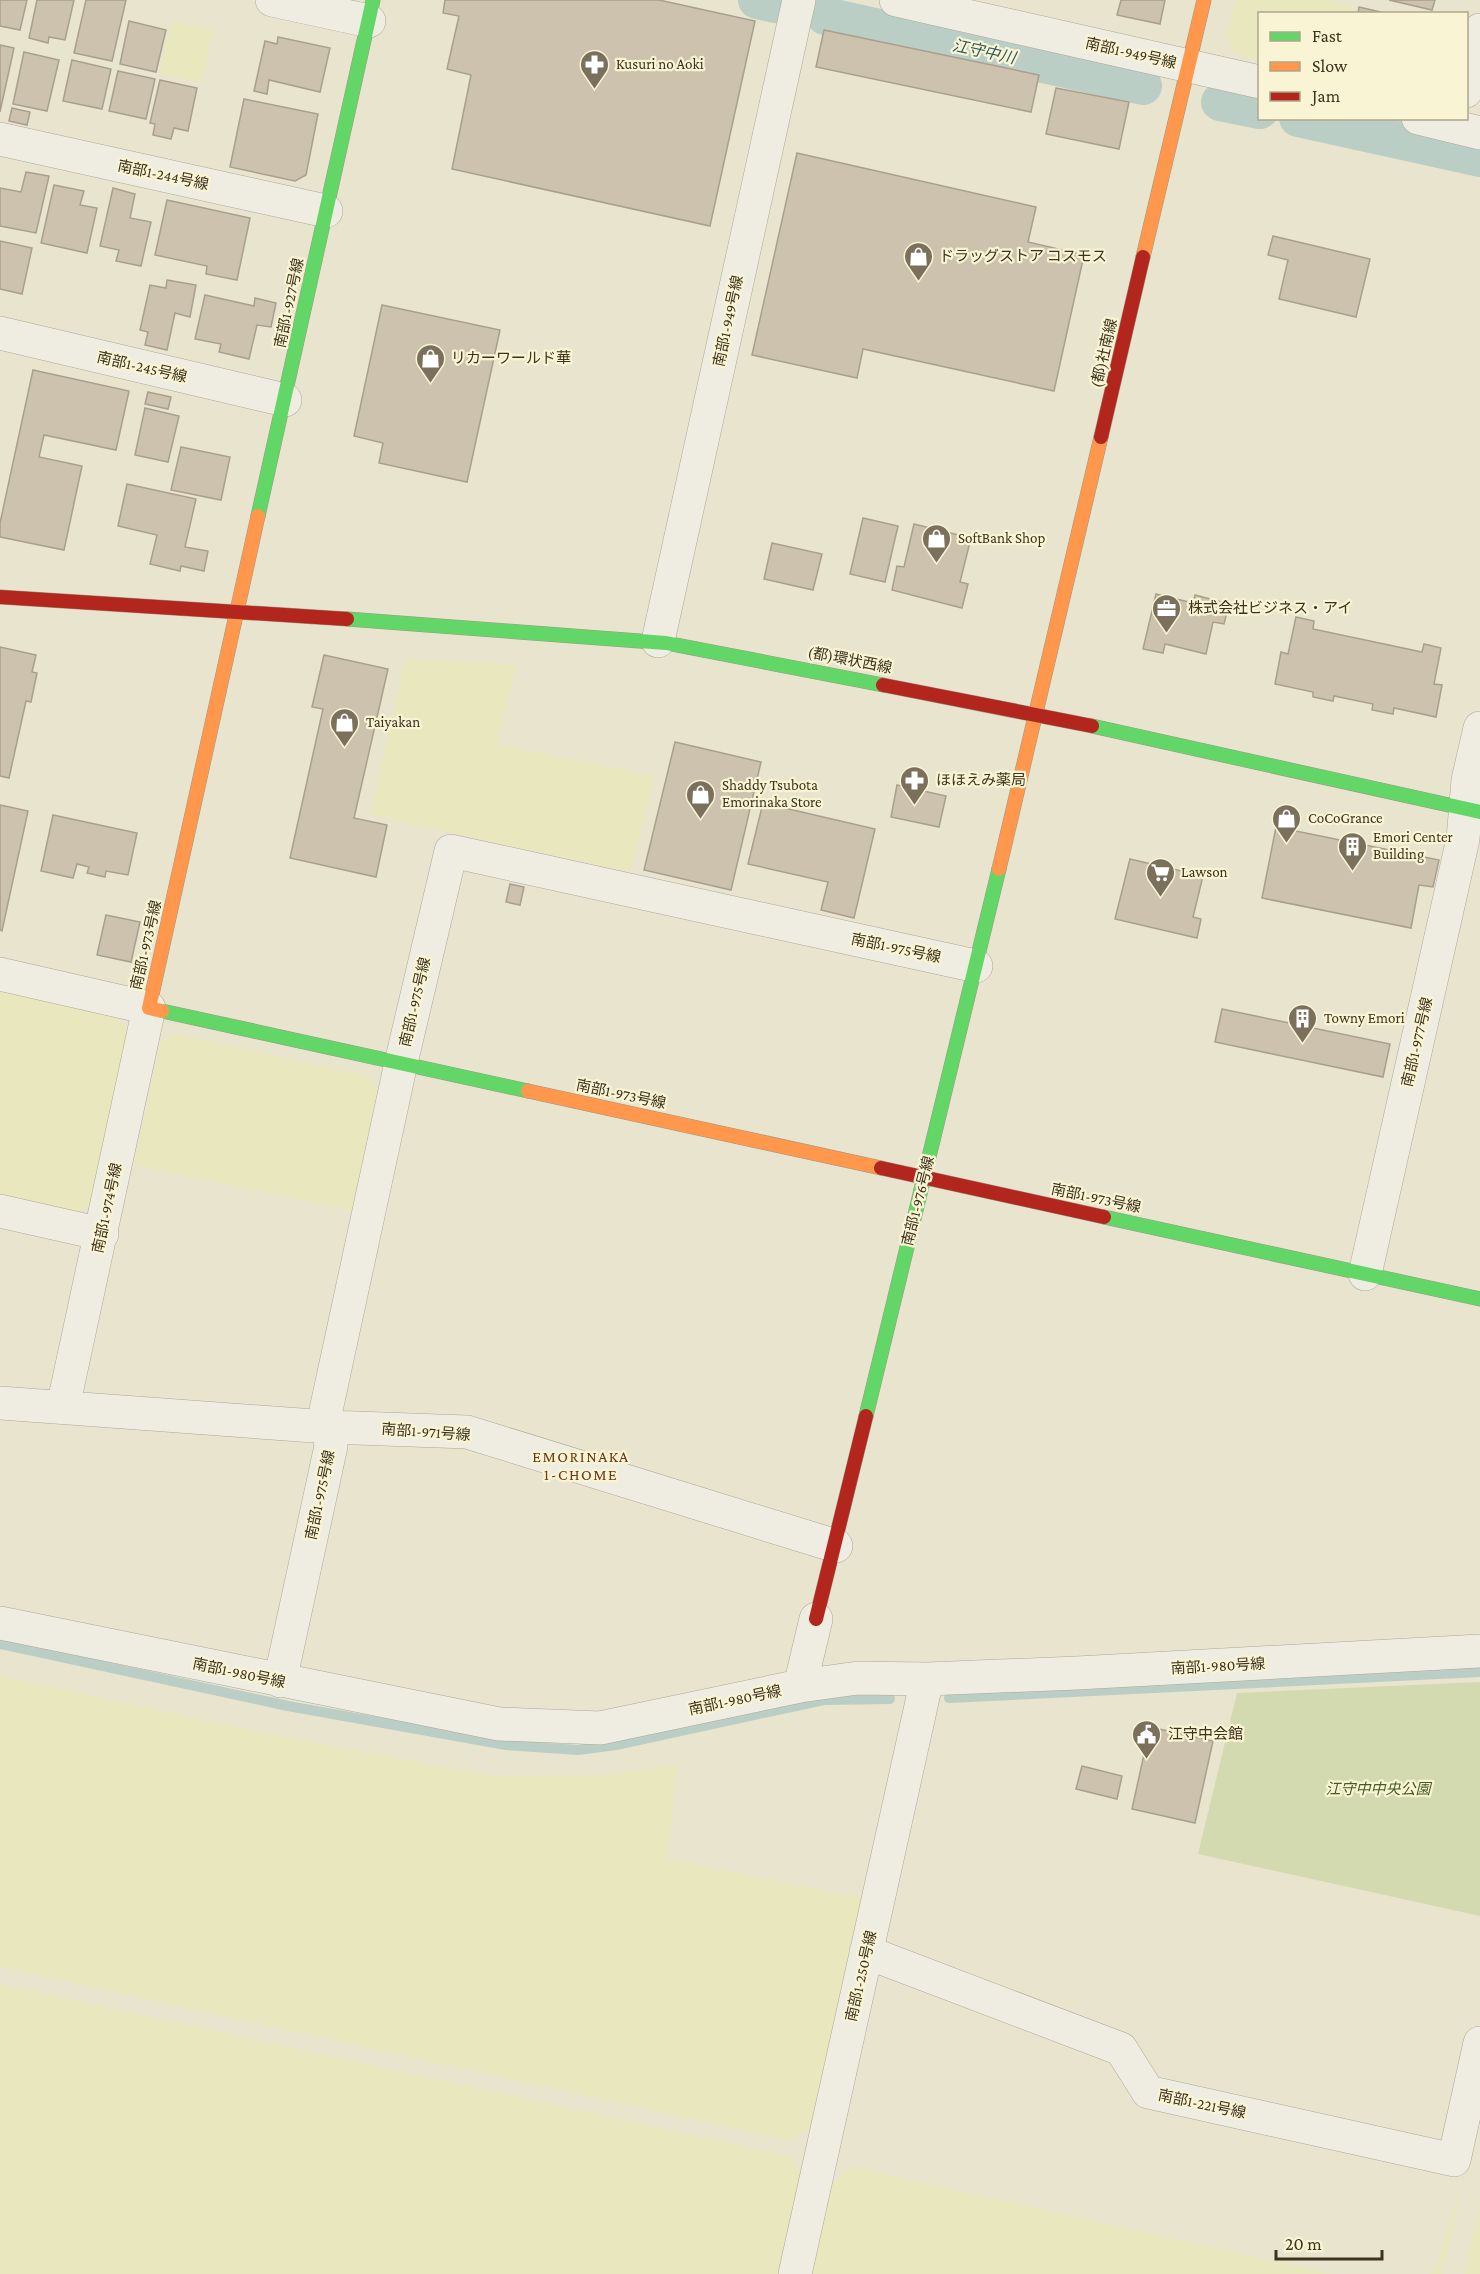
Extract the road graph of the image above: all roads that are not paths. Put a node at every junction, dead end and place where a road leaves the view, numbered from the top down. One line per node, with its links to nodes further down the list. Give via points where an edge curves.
1 (272, 0): 5 (street)
2 (799, 0): 18 (street, 南部1-949号線)
3 (896, 0): 7 (street, 南部1-949号線)
4 (1204, 0): 7 (street, (都)社南線)
5 (371, 10): 13 (street, 南部1-927号線)
6 (1480, 30): 9 (street)
7 (1188, 66): 8 (street, 南部1-949号線); 19 (street, (都)社南線)
8 (1258, 82)
9 (1468, 86)
10 (1430, 120): 11 (street)
11 (1466, 126)
12 (0, 139): 13 (street, 南部1-244号線)
13 (326, 211): 15 (street, 南部1-927号線)
14 (0, 333): 15 (street, 南部1-245号線)
15 (285, 400): 17 (street, 南部1-927号線)
16 (0, 597): 17 (street, (都)環状西線)
17 (237, 614): 18 (street, (都)環状西線); 24 (street, 南部1-973号線)
18 (658, 641): 19 (street, (都)環状西線)
19 (1036, 714): 21 (street, (都)環状西線); 22 (street, 南部1-976号線)
20 (1480, 728): 21 (street, via 1468,780)
21 (1473, 811): 29 (street, 南部1-977号線, via 1463,839)
22 (976, 966): 25 (street, 南部1-975号線, via 451,850); 26 (street, 南部1-976号線)
23 (0, 974): 24 (street)
24 (149, 1008): 25 (street, 南部1-973号線); 28 (street, 南部1-974号線)
25 (401, 1063): 26 (street, 南部1-973号線); 33 (street, 南部1-975号線, via 326,1410)
26 (924, 1178): 29 (street, 南部1-973号線); 34 (street, 南部1-976号線)
27 (0, 1211): 28 (street)
28 (102, 1234): 32 (street, 南部1-974号線)
29 (1365, 1274): 30 (street, 南部1-973号線)
30 (1480, 1299)
31 (0, 1403): 32 (street, 南部1-971号線)
32 (63, 1407): 33 (street, 南部1-971号線)
33 (328, 1427): 34 (street, 南部1-971号線, via 467,1432); 39 (street, 南部1-975号線, via 331,1446)
34 (836, 1546): 35 (street, 南部1-976号線)
35 (816, 1619): 40 (street, 南部1-976号線)
36 (0, 1623): 39 (street, 南部1-980号線)
37 (1480, 1651): 38 (street, 南部1-980号線)
38 (927, 1679): 40 (street, 南部1-980号線, via 858,1678); 41 (street, 南部1-250号線)
39 (280, 1681): 40 (street, 南部1-980号線, via 499,1724 600,1728)
40 (800, 1686)
41 (866, 1952): 42 (street, 南部1-221号線, via 1120,2049 1148,2092 1454,2160); 43 (street, 南部1-250号線)
42 (1480, 2043)
43 (795, 2274)

